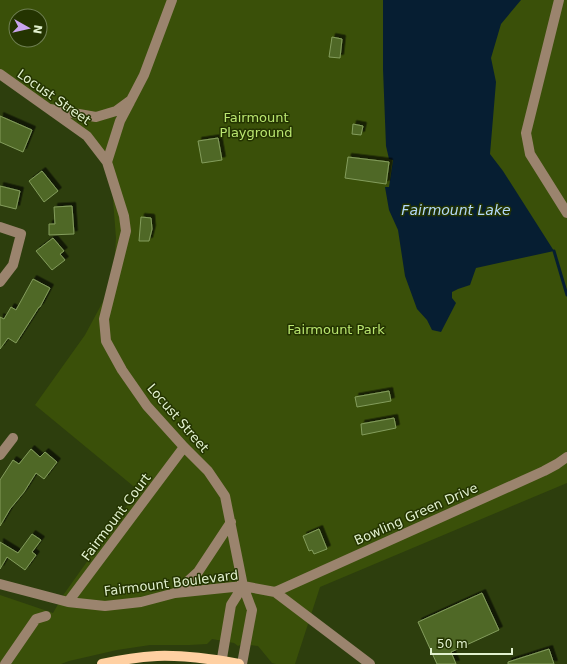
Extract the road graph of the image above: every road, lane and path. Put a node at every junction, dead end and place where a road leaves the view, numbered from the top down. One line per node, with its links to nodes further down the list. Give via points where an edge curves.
1 (172, 0): 4 (street, via 144,75)
2 (559, 0): 7 (street, via 526,133 530,154)
3 (0, 74): 5 (street, Locust Street)
4 (131, 100): 5 (street, via 116,111 96,117); 6 (street, via 120,121)
5 (47, 108): 6 (street, Locust Street, via 87,136)
6 (107, 162): 11 (street, Locust Street, via 124,216 126,231 104,319 106,341 147,406)
7 (567, 213)
8 (0, 227): 9 (street, via 21,234 13,265)
9 (0, 282)
10 (13, 438): 12 (street)
11 (184, 447): 14 (street, Locust Street, via 208,471 225,496); 19 (street, Fairmount Court)
12 (0, 454)
13 (567, 457): 17 (street, Bowling Green Drive, via 544,471)
14 (231, 522): 16 (street, Locust Street); 18 (street, via 198,572)
15 (0, 584): 19 (street, Fairmount Boulevard)
16 (243, 586): 17 (street, Fairmount Boulevard); 18 (street, Fairmount Boulevard); 21 (street, via 231,605); 24 (street, via 252,610)
17 (275, 592): 25 (street, Fairmount Boulevard)
18 (175, 593): 19 (street, Fairmount Boulevard, via 141,602 105,606)
19 (68, 602)
20 (46, 616): 22 (street, via 36,619)
21 (221, 662): 23 (main road, via 158,656); 24 (main road)
22 (5, 664)
23 (102, 664)
24 (241, 664)
25 (370, 664)

